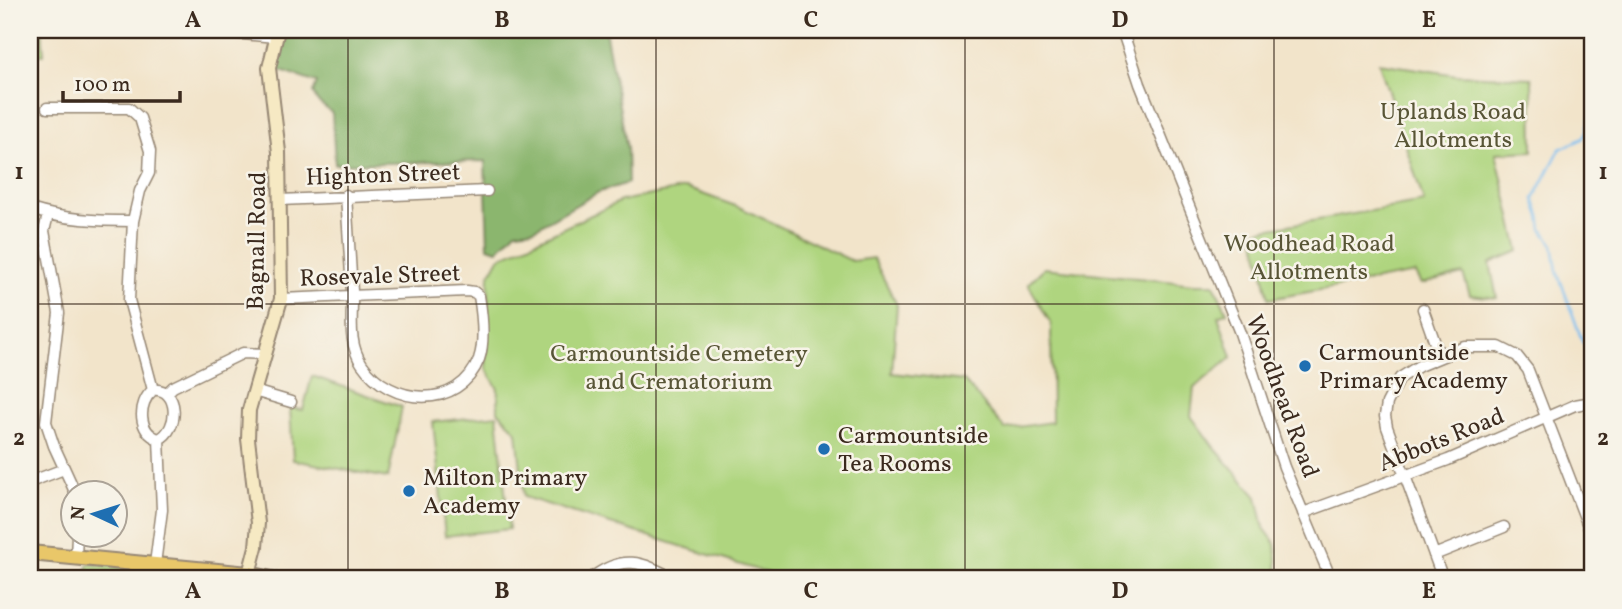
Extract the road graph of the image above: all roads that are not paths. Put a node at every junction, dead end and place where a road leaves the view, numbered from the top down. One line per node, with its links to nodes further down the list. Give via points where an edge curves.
1 (135, 30): 3 (street)
2 (1122, 30): 28 (street, Woodhead Road, via 1240,333)
3 (232, 32): 4 (street)
4 (276, 34): 8 (street, Bagnall Road, via 269,68)
5 (47, 108): 11 (street, via 129,108 140,118 150,151 149,173)
6 (487, 191): 7 (street, Highton Street)
7 (346, 195): 8 (street, Highton Street); 12 (street)
8 (281, 200): 13 (street, Bagnall Road)
9 (30, 209): 10 (street)
10 (48, 215): 11 (street); 24 (street, via 44,231 59,313 46,422)
11 (133, 221): 17 (street, via 129,300)
12 (352, 297): 12 (street, Rosevale Street, via 474,292 479,296 481,344 475,368 443,396 421,397 390,388 362,364 355,348); 13 (street, Rosevale Street)
13 (281, 299): 15 (street, Bagnall Road)
14 (1423, 309): 16 (street)
15 (266, 354): 18 (street, Bagnall Road); 19 (street, via 243,353)
16 (1440, 357): 22 (street, via 1479,346 1499,347 1517,356 1528,370); 25 (street, via 1400,378 1387,403 1385,416)
17 (153, 390): 19 (street); 23 (street, via 144,402 142,418 148,433)
18 (254, 391): 20 (street); 36 (street, Bagnall Road, via 247,427 258,523)
19 (166, 393): 23 (street, via 174,421)
20 (291, 402)
21 (1592, 402): 22 (street, Abbots Road)
22 (1548, 418): 25 (street, Abbots Road); 30 (street)
23 (159, 439): 35 (street, via 162,510)
24 (64, 469): 26 (street); 27 (street)
25 (1404, 478): 28 (street, Abbots Road); 33 (street)
26 (69, 480)
27 (30, 482)
28 (1303, 513): 42 (street, Woodhead Road)
29 (1504, 527): 33 (street)
30 (1592, 536)
31 (76, 550): 34 (street)
32 (30, 553): 34 (main road)
33 (1434, 555): 43 (street)
34 (76, 556): 35 (main road)
35 (155, 564): 38 (main road)
36 (249, 574): 38 (main road); 39 (main road)
37 (1592, 574): 44 (street)
38 (233, 576)
39 (272, 579)
40 (590, 579): 41 (street, via 605,567 641,562)
41 (675, 579)
42 (1331, 579)
43 (1443, 579)
44 (1591, 579)

